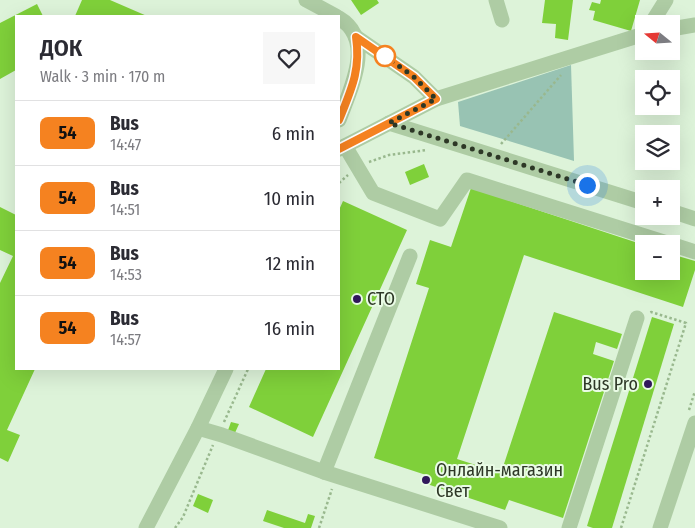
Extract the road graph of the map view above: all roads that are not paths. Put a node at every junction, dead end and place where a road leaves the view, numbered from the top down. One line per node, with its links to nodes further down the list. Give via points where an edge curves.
1 (306, 0): 4 (street)
2 (496, 0): 7 (street)
3 (666, 0): 5 (street)
4 (333, 15)
5 (657, 15)
6 (340, 19): 10 (street)
7 (502, 20)
8 (695, 25): 9 (street)
9 (680, 28)
10 (356, 37): 12 (street, via 414,77); 13 (street, via 359,55 354,81)
11 (635, 37): 12 (street)
12 (436, 99): 14 (street)
13 (340, 117)
14 (389, 123): 15 (street); 16 (street)
15 (342, 147): 19 (street, via 373,193 440,219 467,180)
16 (635, 200)
17 (680, 214): 18 (street)
18 (695, 219)
19 (641, 235)
20 (680, 247): 21 (street)
21 (695, 252)
22 (410, 256): 27 (street)
23 (637, 318): 30 (street)
24 (226, 370): 26 (street)
25 (695, 424): 31 (street)
26 (198, 428): 27 (street); 28 (street)
27 (330, 473): 29 (street)
28 (146, 528)
29 (500, 528)
30 (569, 528)
31 (660, 528)

